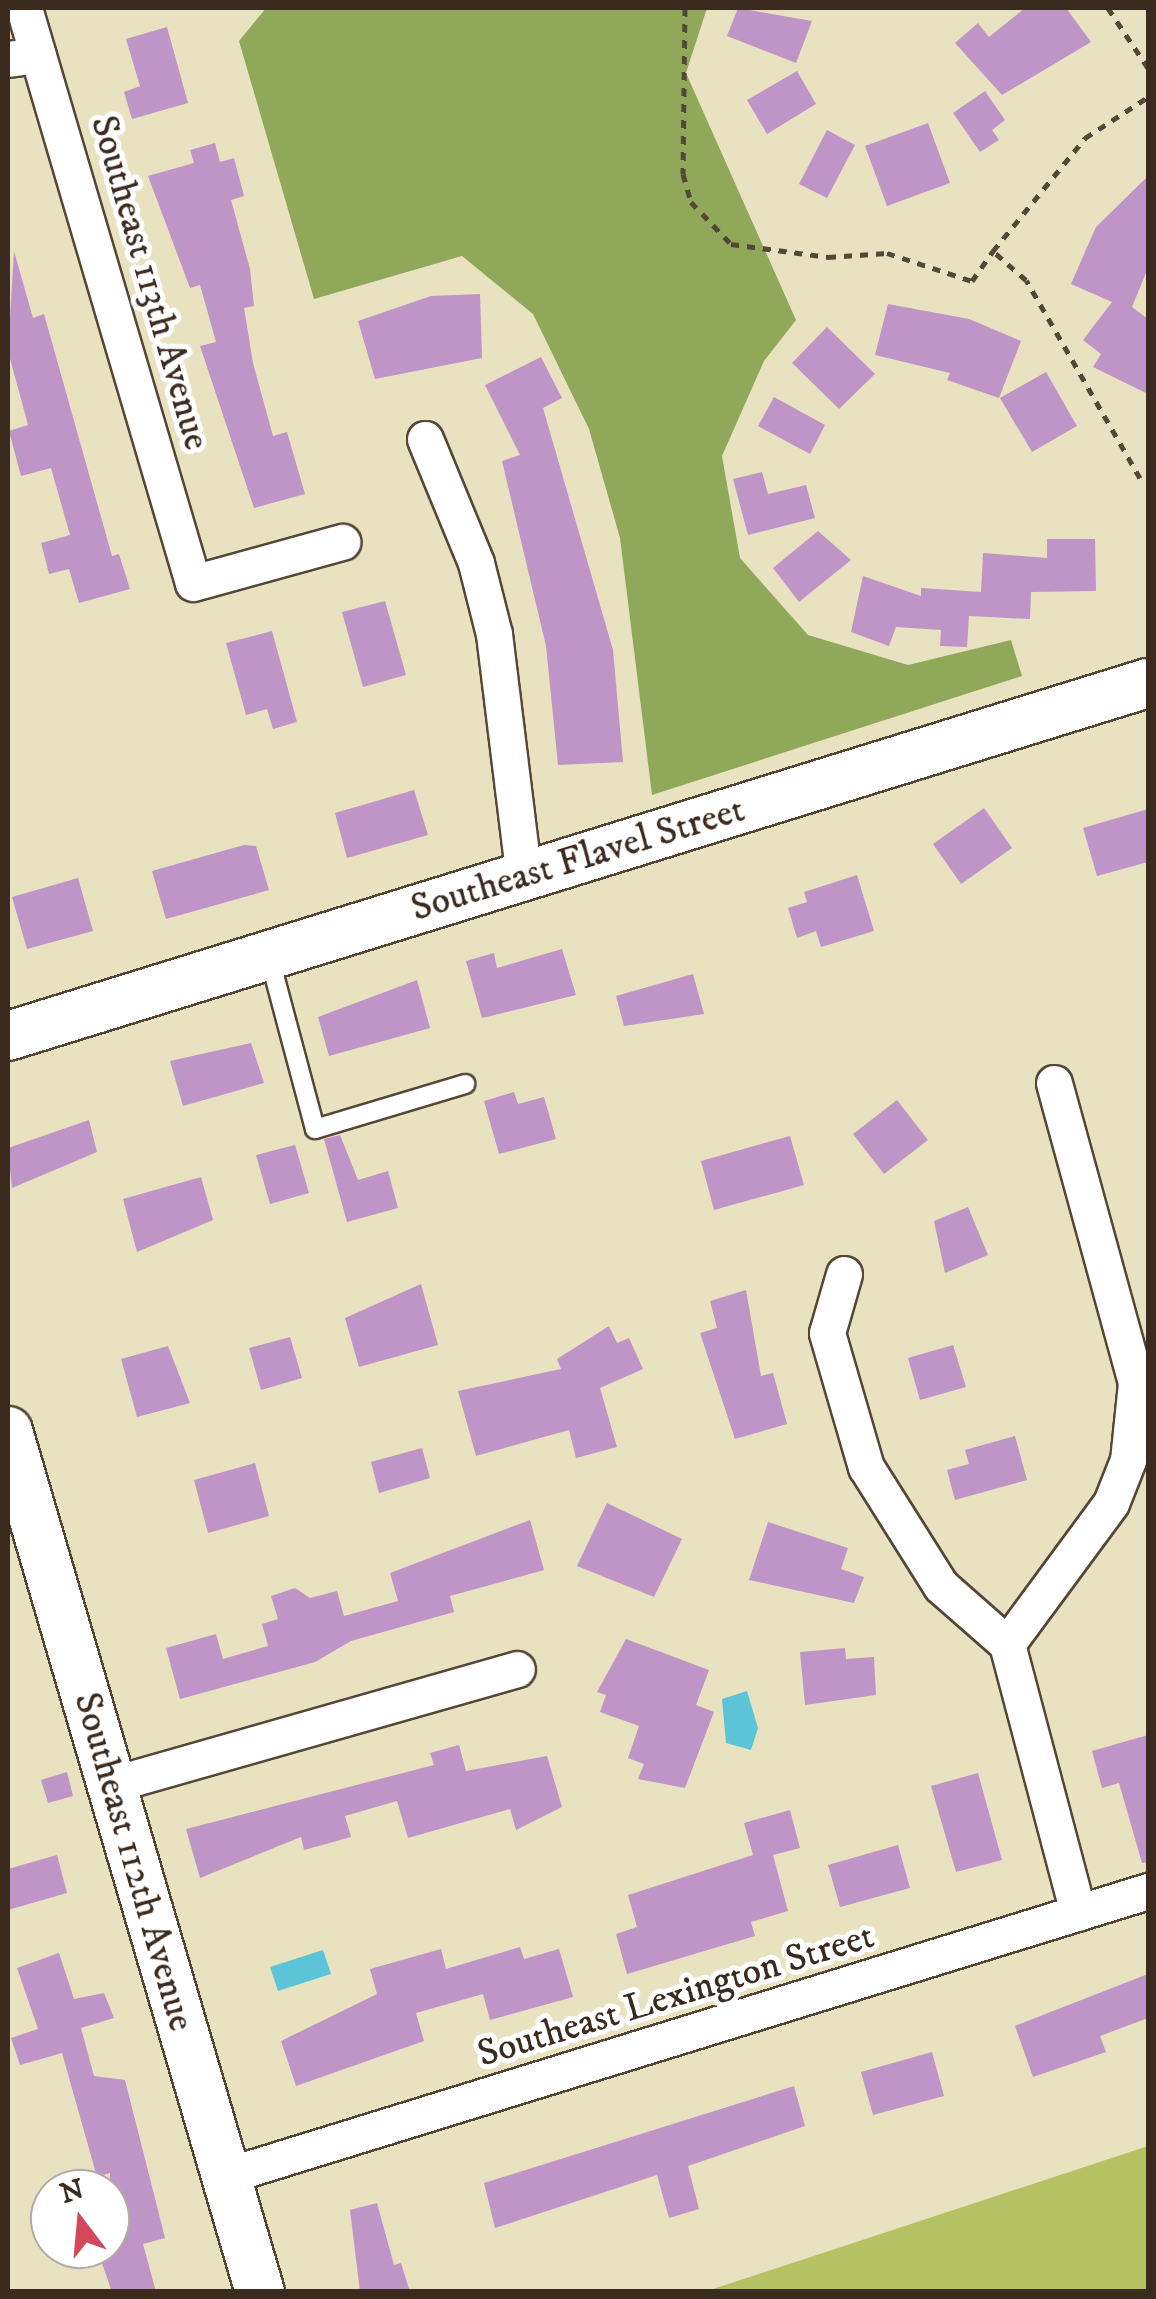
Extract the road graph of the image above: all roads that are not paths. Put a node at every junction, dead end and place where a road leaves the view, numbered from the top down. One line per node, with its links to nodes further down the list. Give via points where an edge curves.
1 (24, 8): 2 (street, Southeast 113th Avenue)
2 (23, 57): 4 (street, Southeast 113th Avenue, via 194,583)
3 (425, 439): 6 (street, via 471,547 494,634)
4 (342, 542)
5 (1148, 683): 6 (street, Southeast Flavel Street)
6 (524, 877): 7 (street, Southeast Flavel Street)
7 (269, 956): 8 (street, Southeast Flavel Street); 10 (lane, via 315,1129)
8 (8, 1036)
9 (1054, 1083): 13 (street, via 1128,1343 1136,1416 1111,1503)
10 (465, 1084)
11 (844, 1274): 13 (street, via 827,1333 866,1467 942,1586)
12 (8, 1431): 15 (street, Southeast 112th Avenue)
13 (1007, 1644): 17 (street)
14 (518, 1669): 15 (street)
15 (110, 1785): 18 (street, Southeast 112th Avenue)
16 (1148, 1891): 17 (street, Southeast Lexington Street)
17 (1078, 1913): 18 (street, Southeast Lexington Street)
18 (225, 2176): 19 (street, Southeast 112th Avenue)
19 (260, 2292)

